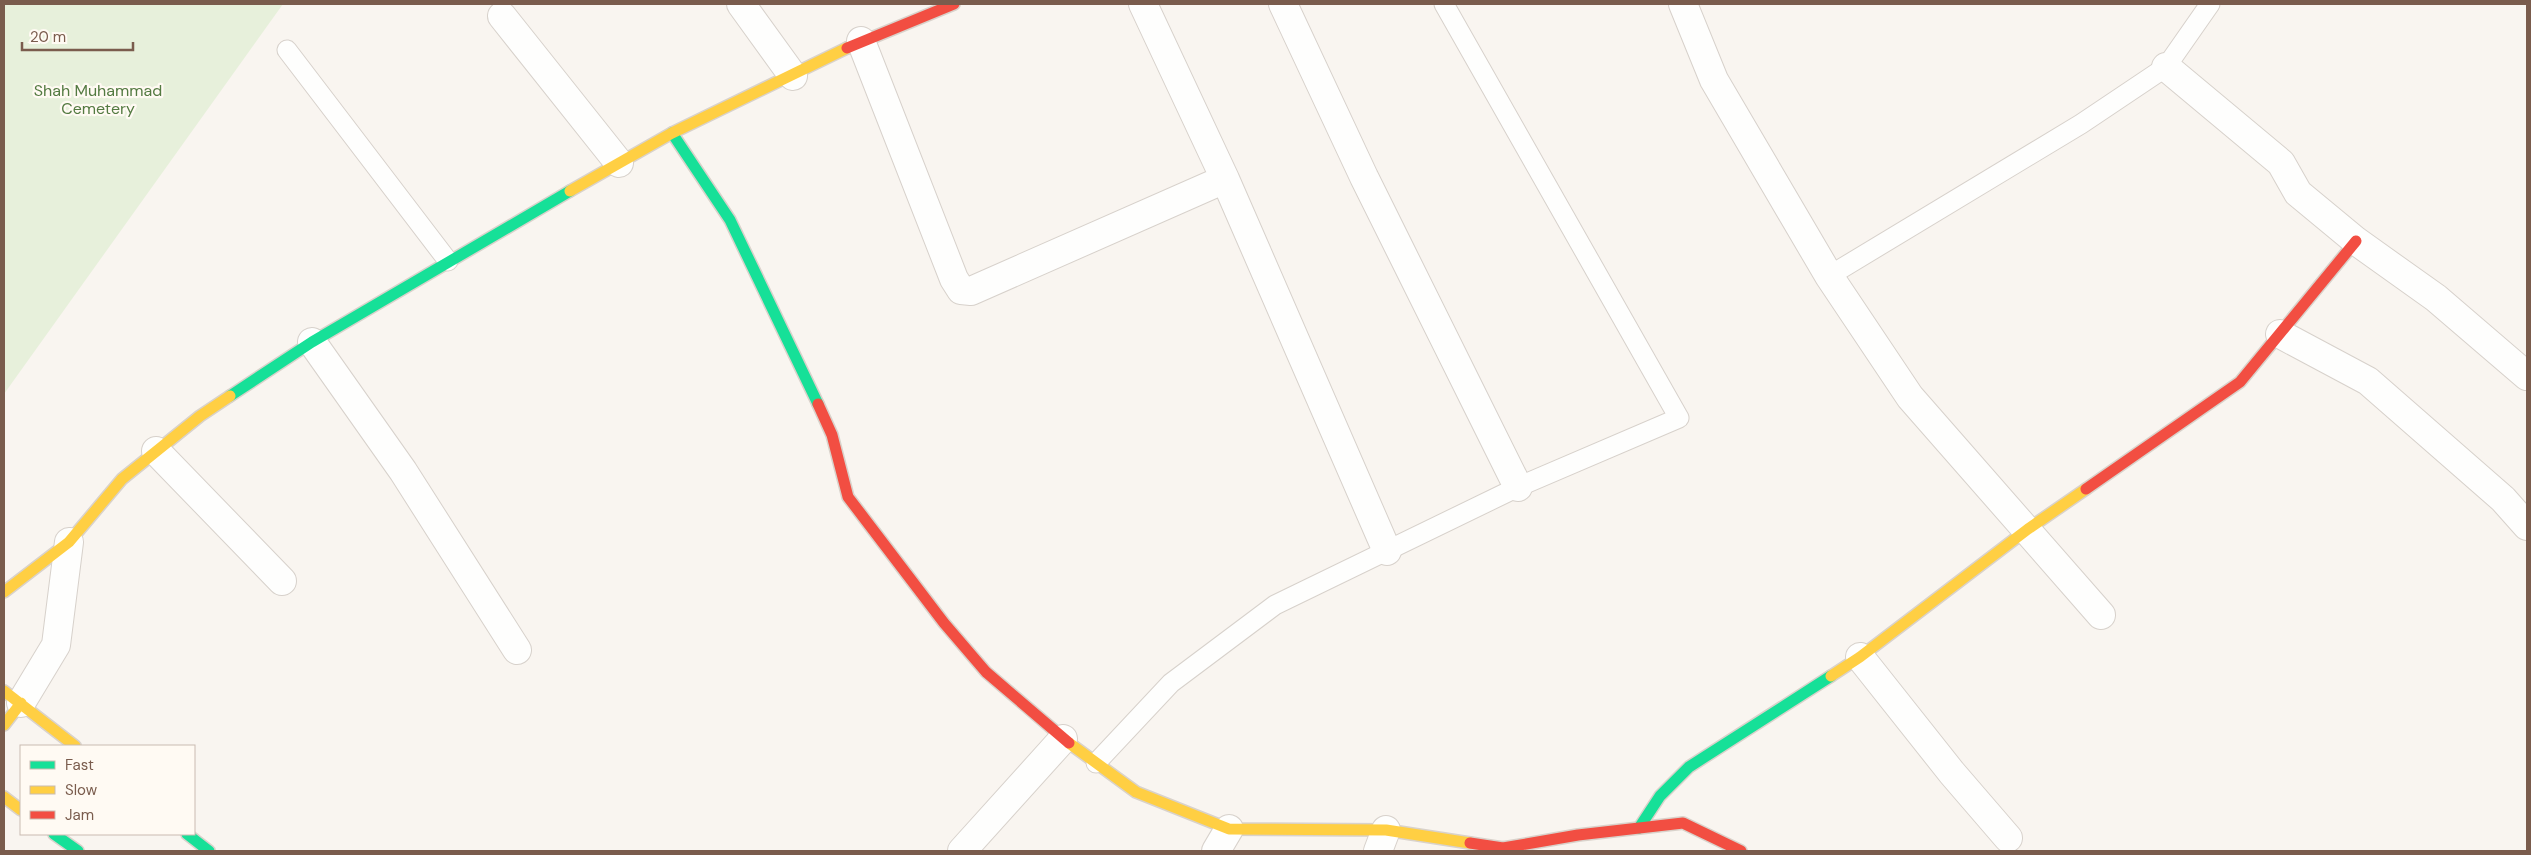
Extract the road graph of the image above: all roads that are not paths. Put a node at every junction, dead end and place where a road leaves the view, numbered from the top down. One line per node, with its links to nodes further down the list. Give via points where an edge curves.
1 (741, 4): 12 (street)
2 (1143, 4): 15 (street)
3 (1283, 4): 23 (street)
4 (1444, 4): 23 (lane, via 1679,418)
5 (1682, 4): 18 (street, via 1714,80)
6 (2210, 4): 11 (lane)
7 (947, 5): 9 (street)
8 (502, 16): 14 (street)
9 (861, 41): 12 (street); 15 (street, via 961,290 971,292)
10 (287, 50): 17 (lane)
11 (2166, 67): 16 (street, via 2281,163 2298,193); 18 (lane, via 2081,124)
12 (793, 76): 13 (street)
13 (672, 133): 14 (street); 35 (street, via 730,220 780,321 832,435 848,497 944,623 986,672)
14 (618, 163): 17 (street)
15 (1225, 178): 27 (street)
16 (2356, 241): 19 (street); 21 (street, via 2436,298)
17 (448, 261): 20 (street)
18 (1829, 276): 25 (street, via 1910,397)
19 (2280, 334): 24 (street, via 2368,381 2503,499); 25 (street, via 2240,382)
20 (312, 342): 22 (street, via 200,416); 31 (street, via 403,471)
21 (2527, 376)
22 (156, 451): 26 (street, via 122,479); 28 (street)
23 (1518, 487): 27 (lane)
24 (2527, 526)
25 (2028, 529): 30 (street); 32 (street)
26 (69, 542): 29 (street); 33 (street, via 56,645)
27 (1387, 550): 37 (lane, via 1275,605 1171,682)
28 (282, 581)
29 (4, 592)
30 (2102, 615)
31 (517, 650)
32 (1860, 657): 40 (street, via 1689,767 1660,796); 43 (street)
33 (12, 697): 34 (street); 36 (street)
34 (4, 725)
35 (1063, 739): 37 (street); 48 (street)
36 (74, 745)
37 (1096, 763): 44 (street, via 1136,792)
38 (4, 797): 39 (street)
39 (20, 809)
40 (1639, 828): 45 (street, via 1578,834 1503,848); 49 (street, via 1683,823)
41 (55, 835): 46 (street)
42 (188, 835): 47 (street)
43 (2008, 838)
44 (1223, 840): 45 (street)
45 (1382, 841)
46 (78, 851)
47 (209, 851)
48 (962, 851)
49 (1741, 851)

